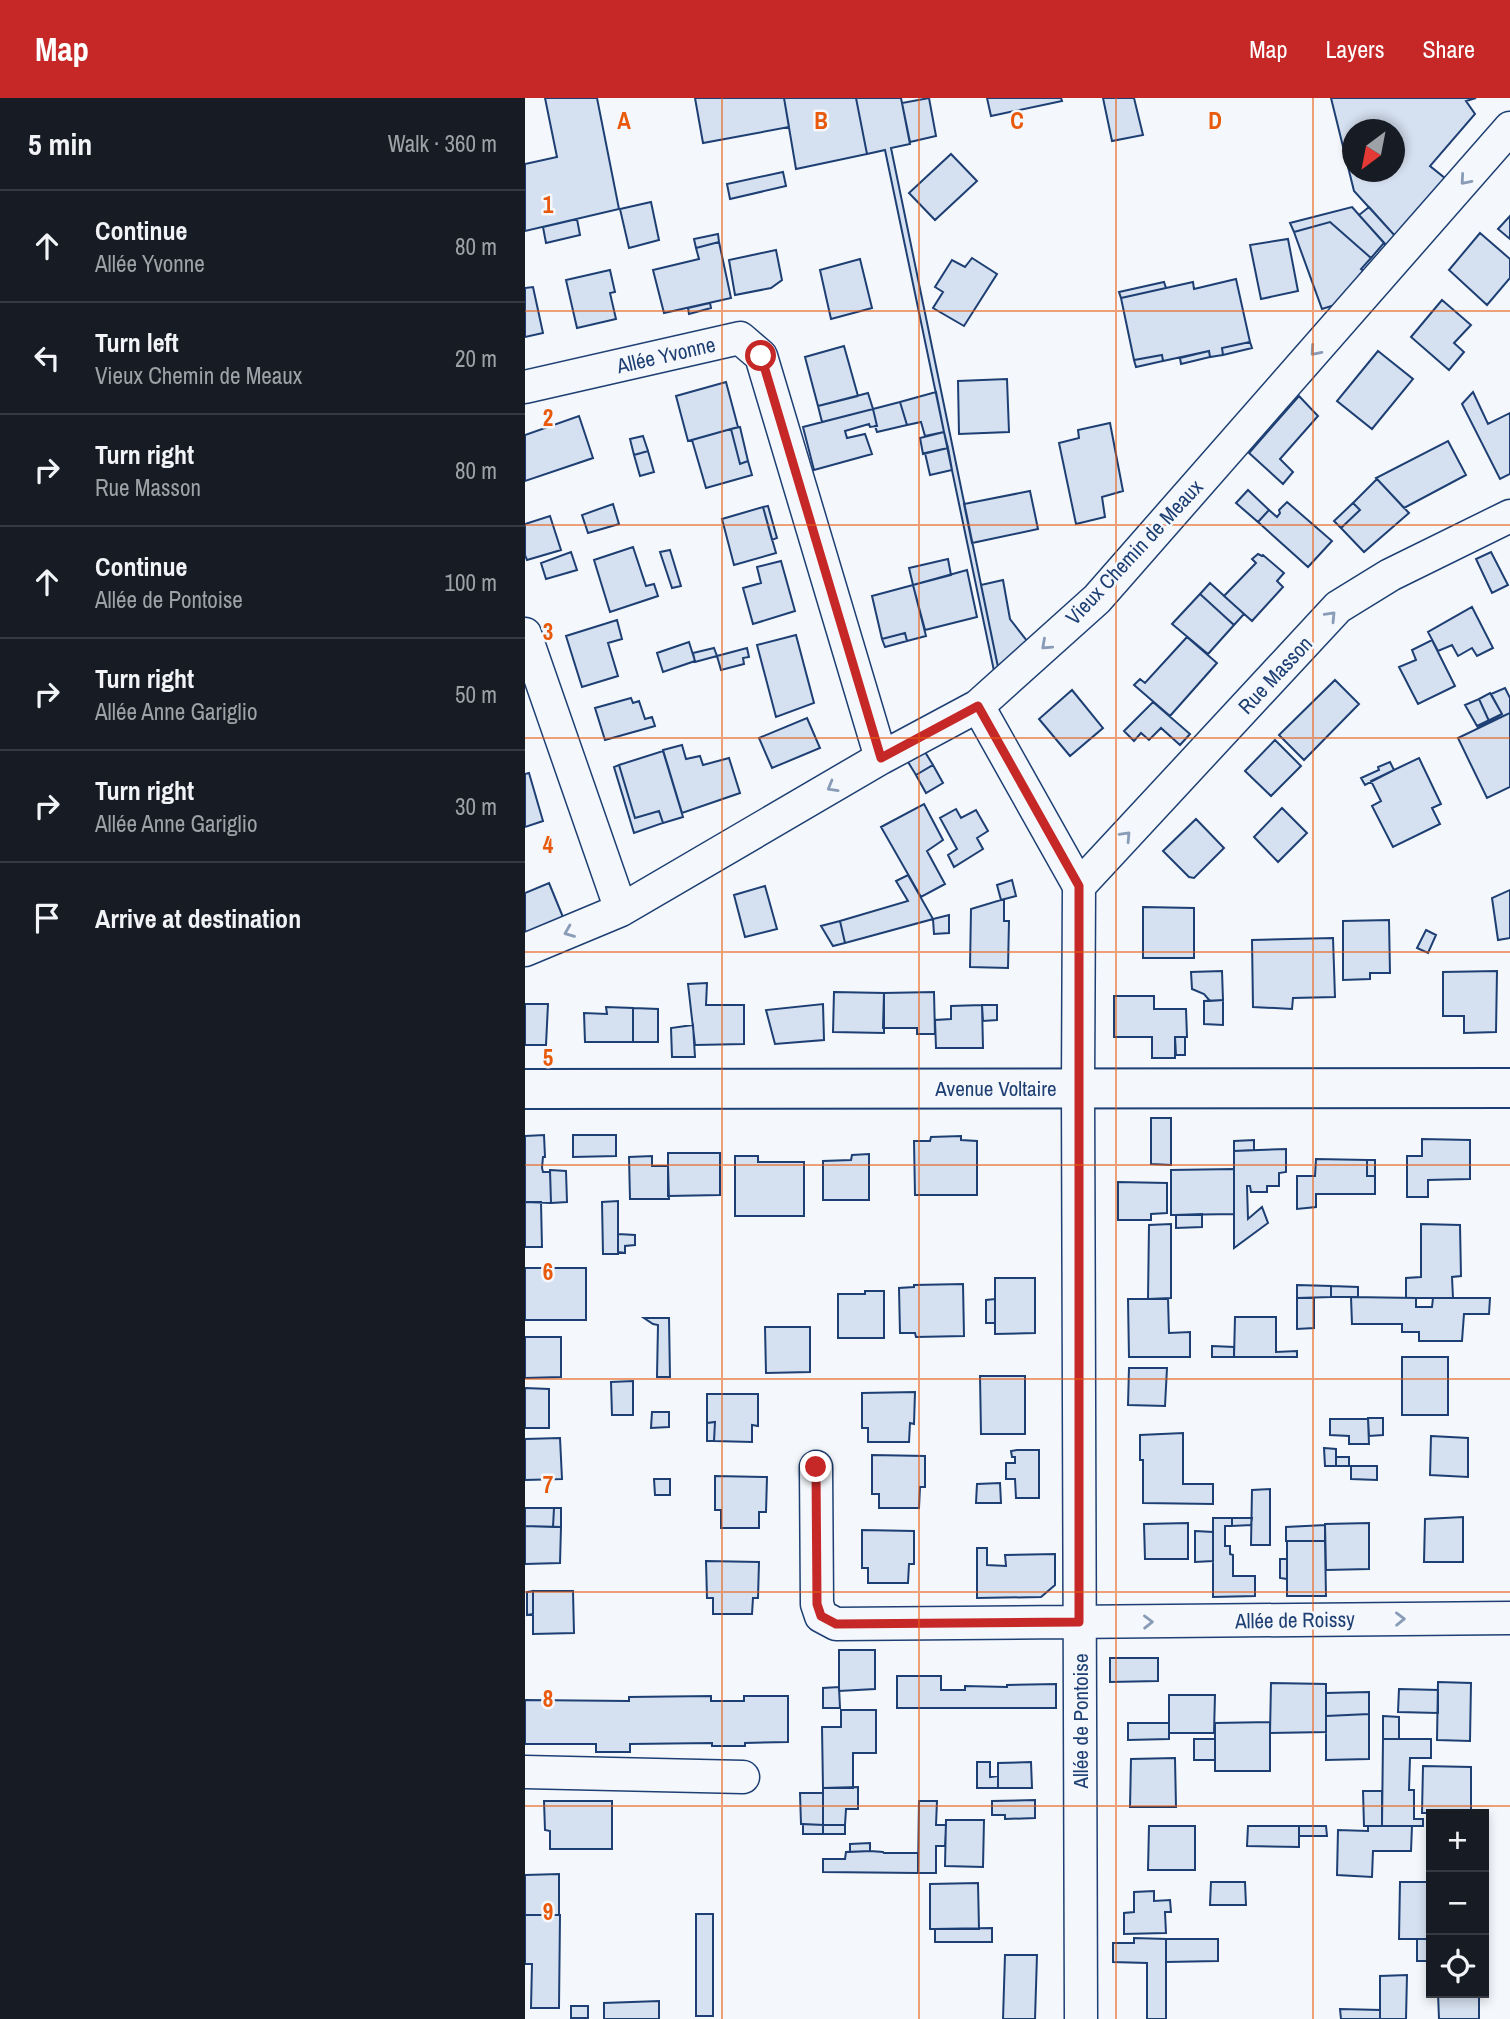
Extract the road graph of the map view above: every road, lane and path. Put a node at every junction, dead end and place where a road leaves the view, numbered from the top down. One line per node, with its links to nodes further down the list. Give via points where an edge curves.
1 (1510, 128): 5 (street, Vieux Chemin de Meaux, one-way to 5, via 1097,599)
2 (525, 387): 6 (street, Allée Yvonne, via 740,338 761,356)
3 (1510, 516): 7 (street, Rue Masson, one-way to 3, via 1338,607 1390,575)
4 (525, 634): 8 (street)
5 (978, 706): 6 (street, Vieux Chemin de Meaux); 7 (street)
6 (881, 758): 8 (street, Vieux Chemin de Meaux, one-way to 8)
7 (1079, 886): 10 (street)
8 (621, 910): 9 (street, Vieux Chemin de Meaux, one-way to 9)
9 (525, 950)
10 (1078, 1088): 11 (street, Avenue Voltaire); 12 (street, Avenue Voltaire); 15 (street, Allée de Pontoise)
11 (1510, 1088)
12 (525, 1089)
13 (816, 1467): 15 (street, Allée de Roissy, via 817,1604 821,1616 836,1624)
14 (1510, 1618): 15 (street, Allée de Roissy, one-way to 14)
15 (1079, 1622): 18 (street, Allée de Pontoise)
16 (525, 1772): 17 (street)
17 (743, 1777)
18 (1081, 2019)

